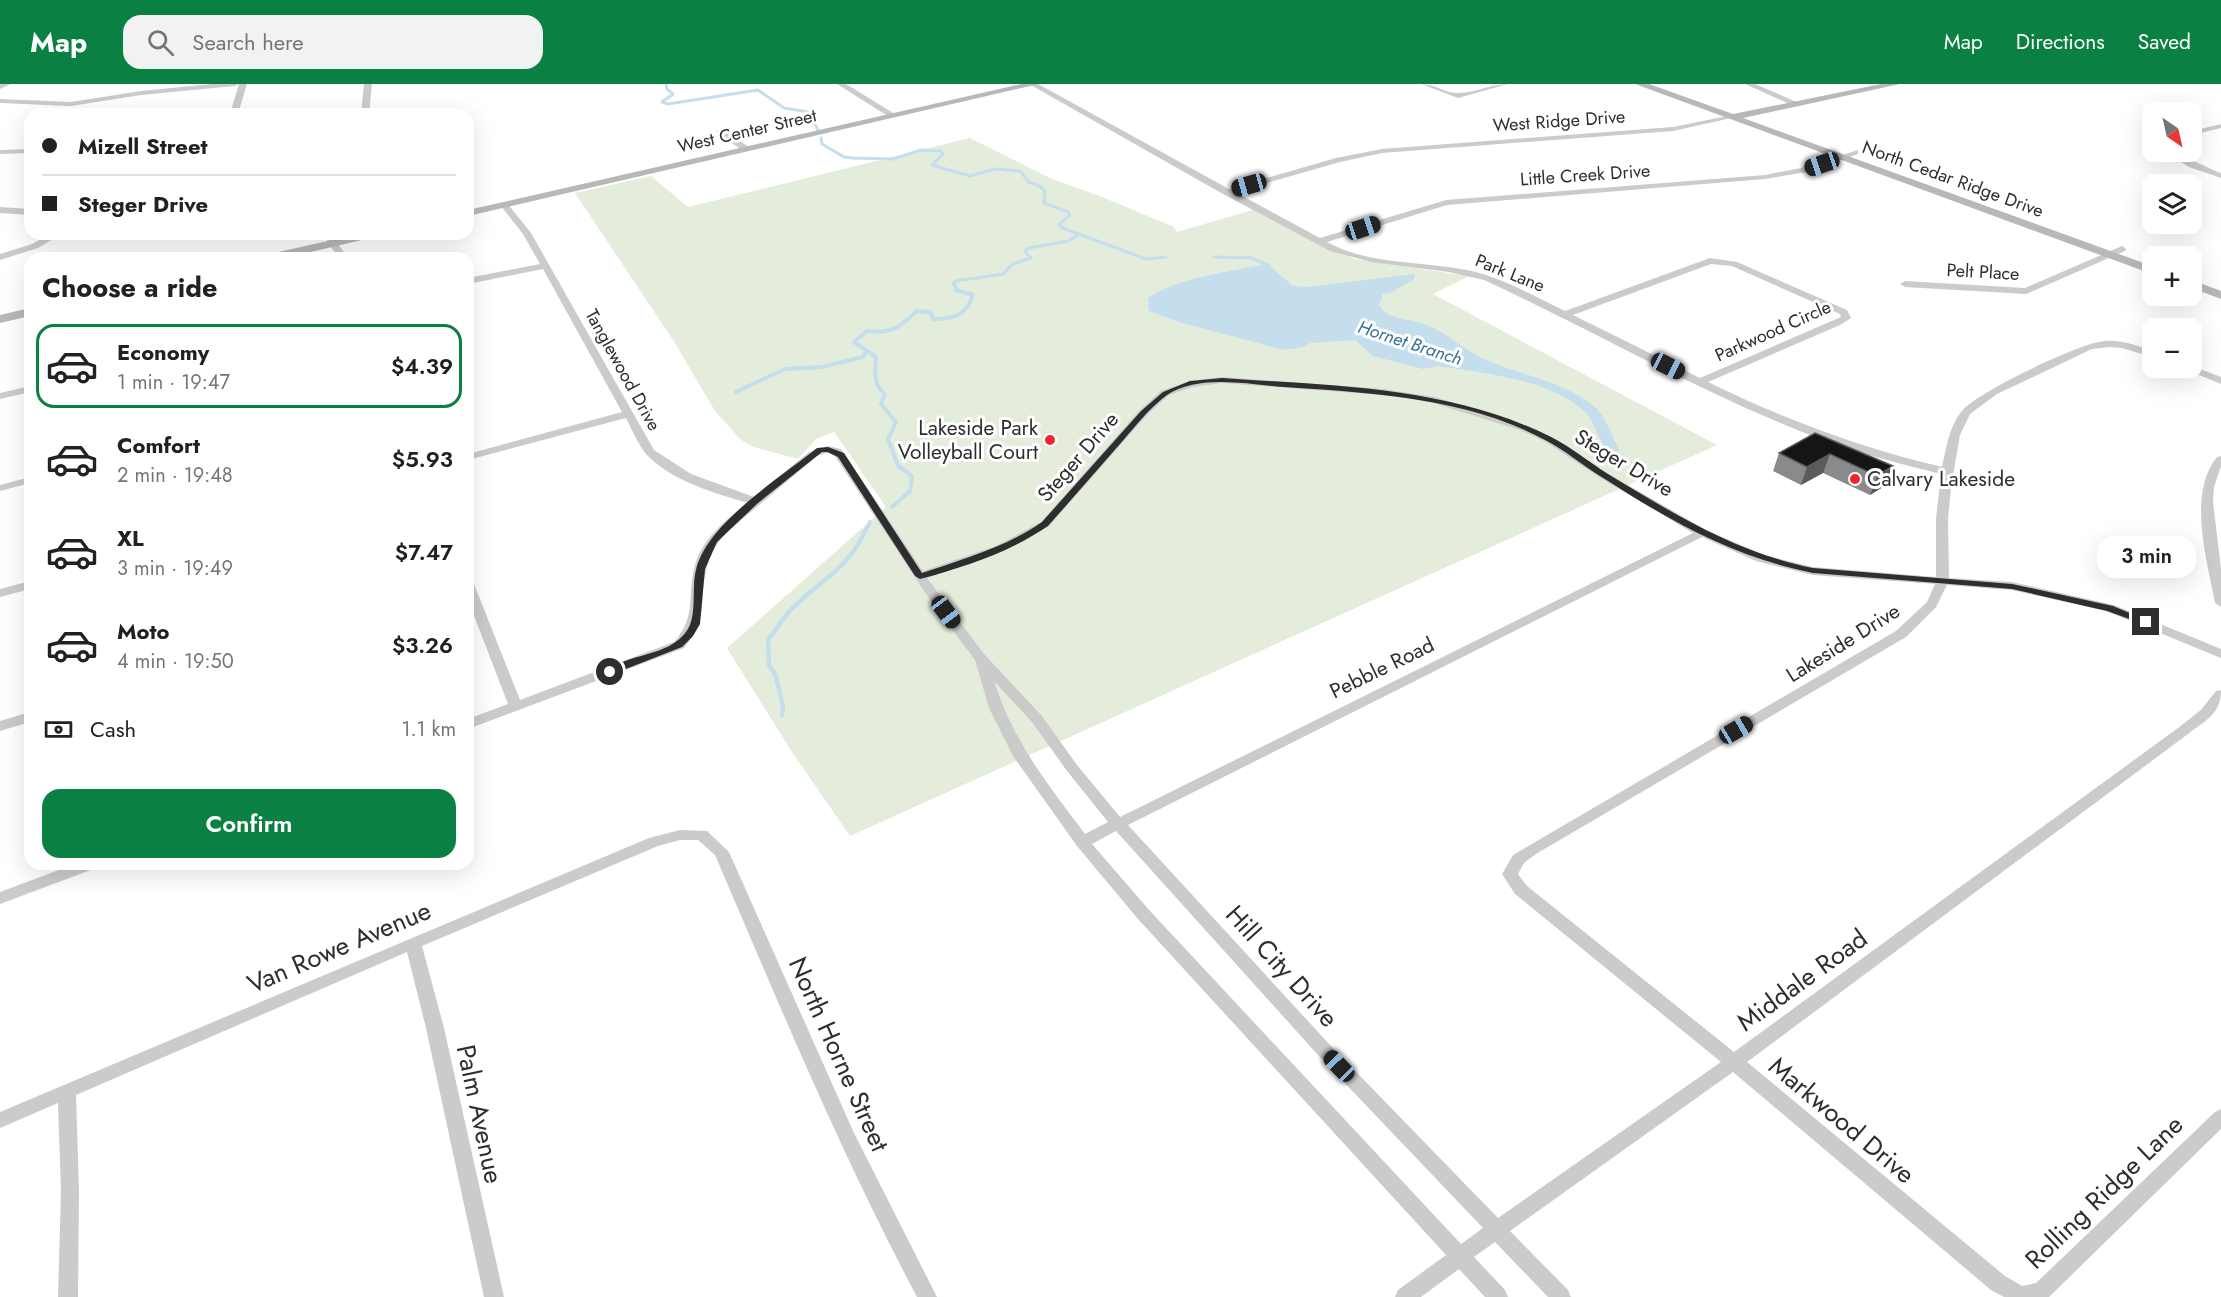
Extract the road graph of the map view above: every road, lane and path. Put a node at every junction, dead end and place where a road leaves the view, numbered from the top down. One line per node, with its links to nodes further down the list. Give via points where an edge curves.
1 (7, 84): 13 (street)
2 (235, 84): 14 (street, via 71,104)
3 (243, 84): 16 (street)
4 (368, 84): 17 (street)
5 (841, 84): 19 (street)
6 (1034, 84): 19 (main road, West Center Street); 31 (street, Park Lane)
7 (1425, 84): 8 (street, via 1458,96)
8 (1504, 84)
9 (1640, 84): 20 (main road, North Cedar Ridge Drive)
10 (1663, 84): 18 (main road, North Cedar Ridge Drive)
11 (1749, 84): 15 (street)
12 (1892, 84): 15 (main road, West Ridge Drive)
13 (0, 87)
14 (0, 101)
15 (1797, 104): 18 (main road, West Ridge Drive)
16 (236, 108)
17 (366, 108)
18 (1748, 114): 20 (main road, West Ridge Drive); 27 (main road, North Cedar Ridge Drive)
19 (894, 116): 24 (main road, West Center Street)
20 (1732, 117): 28 (main road, North Cedar Ridge Drive); 31 (street, West Ridge Drive, via 1673,129 1382,151)
21 (2221, 126): 23 (street)
22 (721, 130): 24 (street)
23 (2202, 131)
24 (746, 150): 32 (main road, West Center Street)
25 (24, 151): 26 (street)
26 (0, 152)
27 (1856, 152): 28 (street, Little Creek Drive); 39 (main road, North Cedar Ridge Drive)
28 (1842, 157): 38 (street, Little Creek Drive, via 1765,177 1446,203); 41 (main road, North Cedar Ridge Drive)
29 (2187, 162): 30 (street)
30 (2221, 176)
31 (1226, 192): 38 (street, Park Lane)
32 (504, 205): 35 (main road, West Center Street); 44 (street, Tanglewood Drive)
33 (0, 210): 34 (street)
34 (24, 212)
35 (474, 212)
36 (46, 240): 43 (street)
37 (325, 240): 40 (main road)
38 (1320, 241): 53 (street, Park Lane, via 1350,255 1488,278)
39 (2122, 249): 41 (street, Pelt Place); 42 (main road, North Cedar Ridge Drive)
40 (288, 252)
41 (2110, 255): 45 (main road, North Cedar Ridge Drive); 48 (street, Pelt Place, via 2026,291)
42 (2142, 256)
43 (0, 257)
44 (546, 266): 47 (street); 61 (street, Tanglewood Drive)
45 (2142, 266)
46 (2202, 277): 49 (main road)
47 (474, 280)
48 (1905, 284)
49 (2221, 284)
50 (2202, 288): 51 (main road)
51 (2221, 295)
52 (24, 313): 54 (main road)
53 (1566, 314): 58 (street, Park Lane); 58 (street, Parkwood Circle, via 1710,261 1734,264 1844,312 1846,318 1837,323)
54 (0, 319)
55 (2142, 350): 64 (street, Lakeside Drive, via 2119,343 2094,344 1985,399 1966,412 1956,429)
56 (2202, 374): 57 (street)
57 (2221, 381)
58 (1699, 382): 64 (street, Park Lane, via 1857,450)
59 (24, 390): 60 (street)
60 (0, 396)
61 (628, 414): 62 (street); 67 (street, Tanglewood Drive, via 650,452 666,466 700,484)
62 (474, 455)
63 (2221, 459): 69 (street, via 2210,477 2208,499)
64 (1947, 472): 71 (street, Lakeside Drive)
65 (24, 482): 66 (street)
66 (0, 488)
67 (755, 501): 70 (street, Hill City Drive, via 813,454 828,449 841,455); 79 (street, via 723,529 705,554 695,624 679,645)
68 (1702, 533): 70 (street, Steger Drive, via 1550,440 1469,409 1383,392 1222,380 1190,384 1165,393 1045,524 1026,537); 71 (street, Steger Drive, via 1738,550 1813,571); 83 (street, Pebble Road)
69 (2217, 551): 75 (street)
70 (920, 576): 77 (street, Hill City Drive)
71 (1942, 582): 76 (street, Steger Drive, via 2012,586 2110,608); 87 (street, Lakeside Drive, via 1929,609 1901,634 1518,859 1510,874)
72 (24, 587): 73 (street)
73 (0, 593)
74 (474, 599): 79 (street)
75 (2221, 603)
76 (2221, 654)
77 (980, 657): 83 (street, Hill City Drive, via 1038,719); 85 (street, Hill City Drive, via 996,708 1020,756)
78 (2221, 693): 90 (street, Middale Road, via 2183,732)
79 (516, 707): 81 (street)
80 (24, 719): 82 (street)
81 (474, 722)
82 (0, 726)
83 (1117, 824): 85 (street, Pebble Road); 94 (street, Hill City Drive, via 1324,1050)
84 (702, 835): 89 (street, Van Rowe Avenue, via 680,835 654,842); 99 (street, North Horne Street, via 721,852 858,1160)
85 (1082, 842): 95 (street, Hill City Drive, via 1144,915)
86 (76, 870): 88 (street)
87 (1521, 890): 90 (street, Markwood Drive)
88 (0, 898)
89 (413, 943): 91 (street, Van Rowe Avenue); 98 (street, Palm Avenue)
90 (1734, 1062): 94 (street, Middale Road); 96 (street, Markwood Drive, via 1998,1283)
91 (67, 1092): 93 (street, Van Rowe Avenue); 97 (street)
92 (2221, 1118): 96 (street, Rolling Ridge Lane, via 2041,1291)
93 (0, 1120)
94 (1497, 1229): 95 (street, Middale Road); 102 (street, Hill City Drive)
95 (1460, 1256): 100 (street, Middale Road); 101 (street, Hill City Drive)
96 (2020, 1296)
97 (68, 1297)
98 (494, 1297)
99 (927, 1297)
100 (1405, 1297)
101 (1498, 1297)
102 (1561, 1297)

